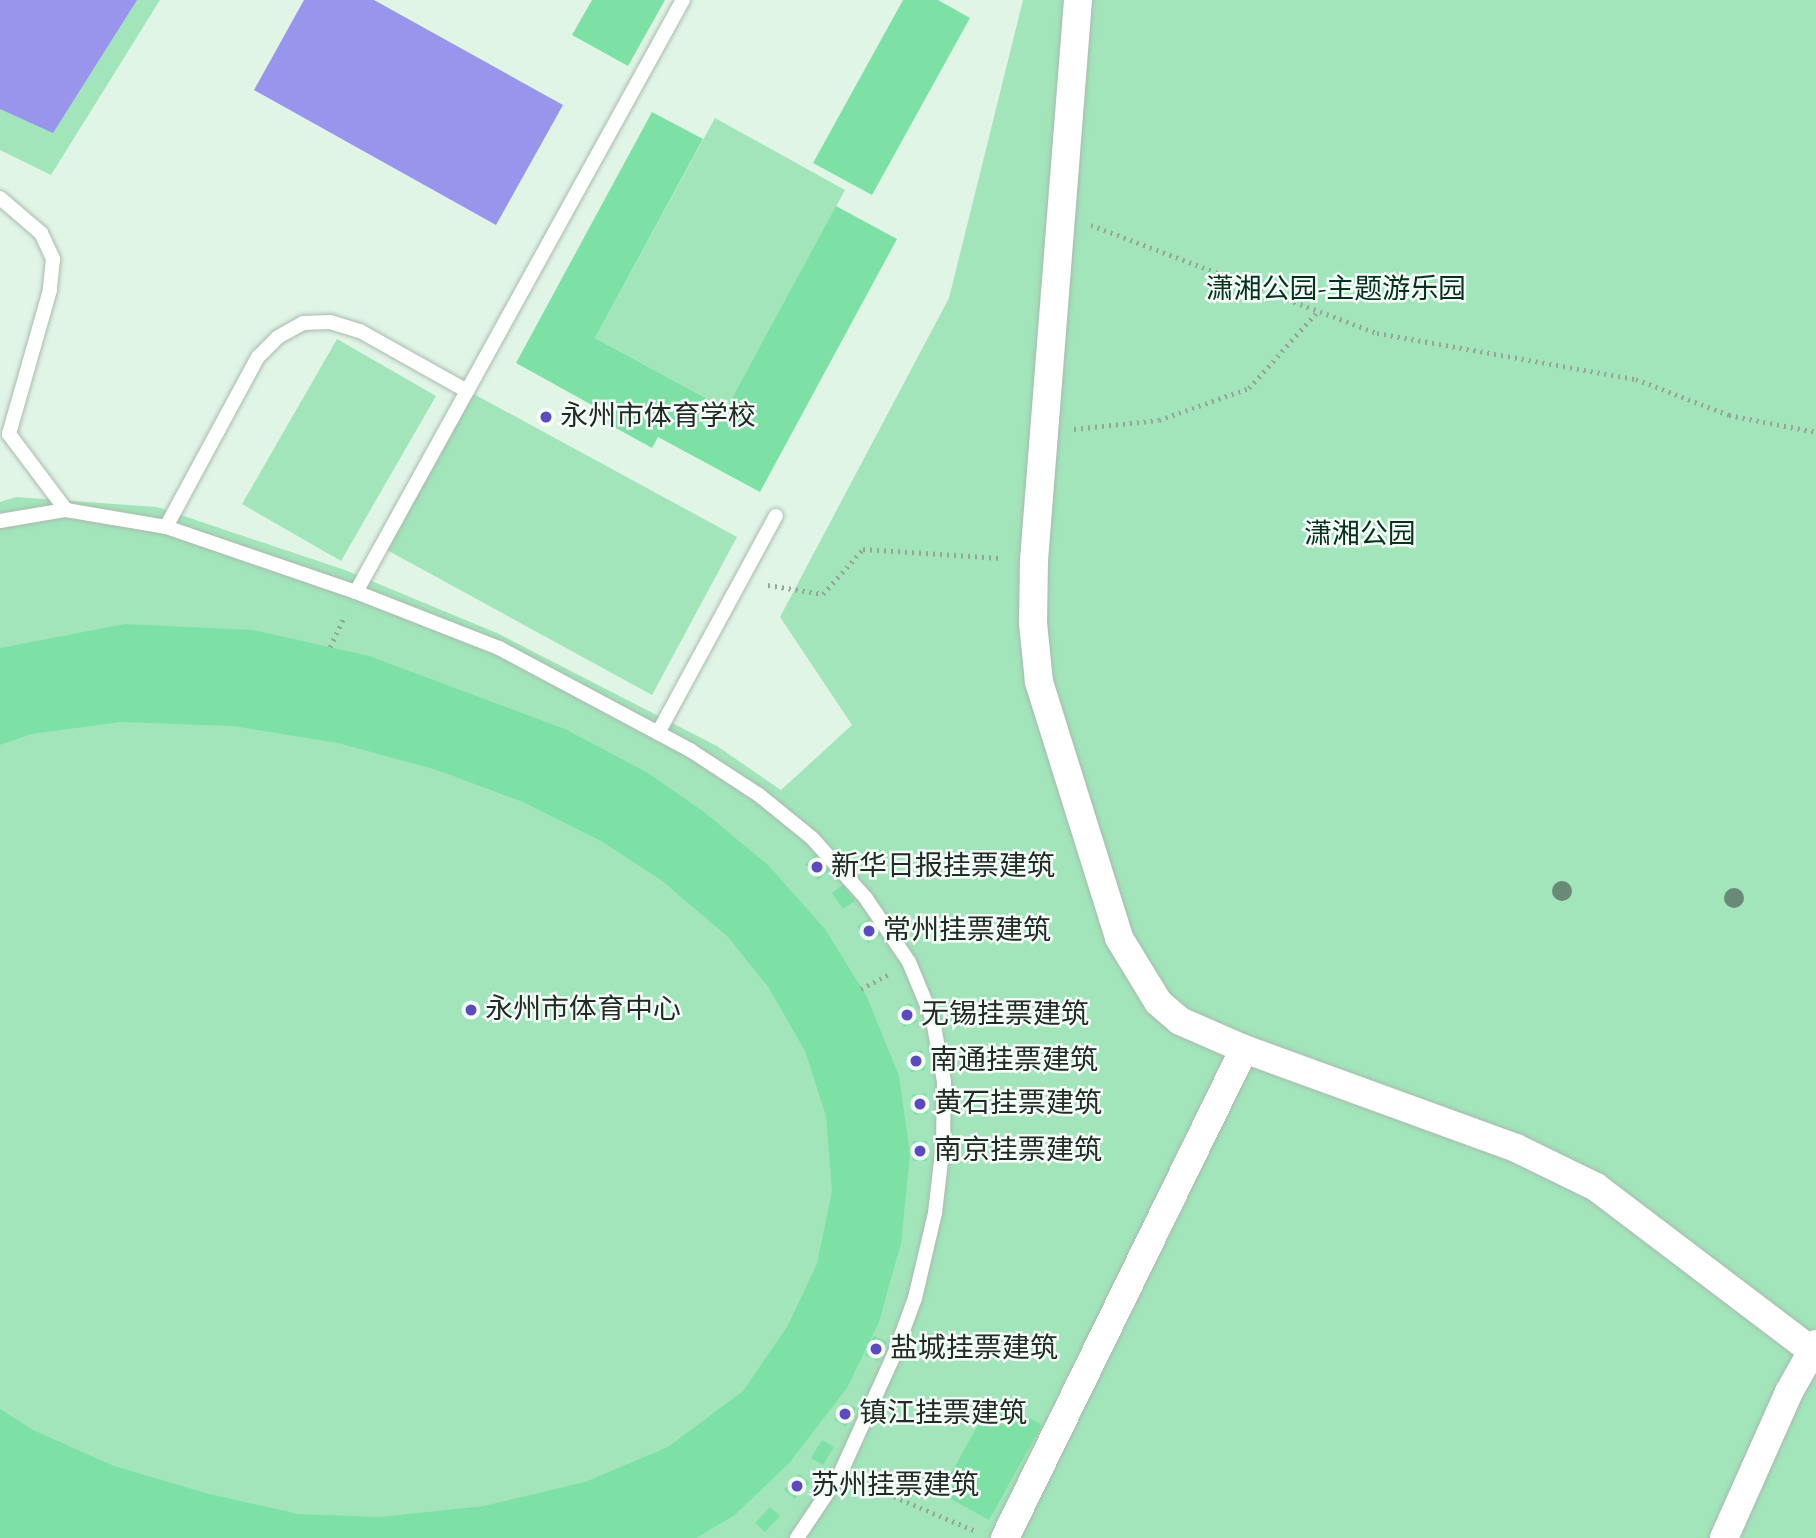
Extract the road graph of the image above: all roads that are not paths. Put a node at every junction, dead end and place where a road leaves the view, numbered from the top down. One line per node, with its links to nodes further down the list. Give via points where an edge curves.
1 (683, 0): 4 (lane)
2 (1078, 0): 13 (street, via 1034,560 1039,682 1119,938 1166,1009 1180,1021)
3 (0, 198): 5 (lane, via 41,233 52,259 50,290)
4 (467, 391): 10 (lane, via 360,331 330,322 303,323 278,337 258,357); 11 (lane)
5 (9, 434): 6 (lane); 7 (lane)
6 (0, 448)
7 (66, 510): 9 (lane); 10 (lane)
8 (776, 516): 12 (lane)
9 (0, 521)
10 (166, 527): 11 (lane)
11 (356, 592): 12 (lane, via 499,648)
12 (658, 733): 16 (lane, via 759,795 812,838 865,897 909,962 933,1020 944,1082 935,1213 899,1343 840,1474)
13 (1244, 1049): 14 (street, via 1516,1148 1596,1187); 15 (street)
14 (1813, 1347): 17 (street)
15 (993, 1535)
16 (797, 1538)
17 (1724, 1538)

